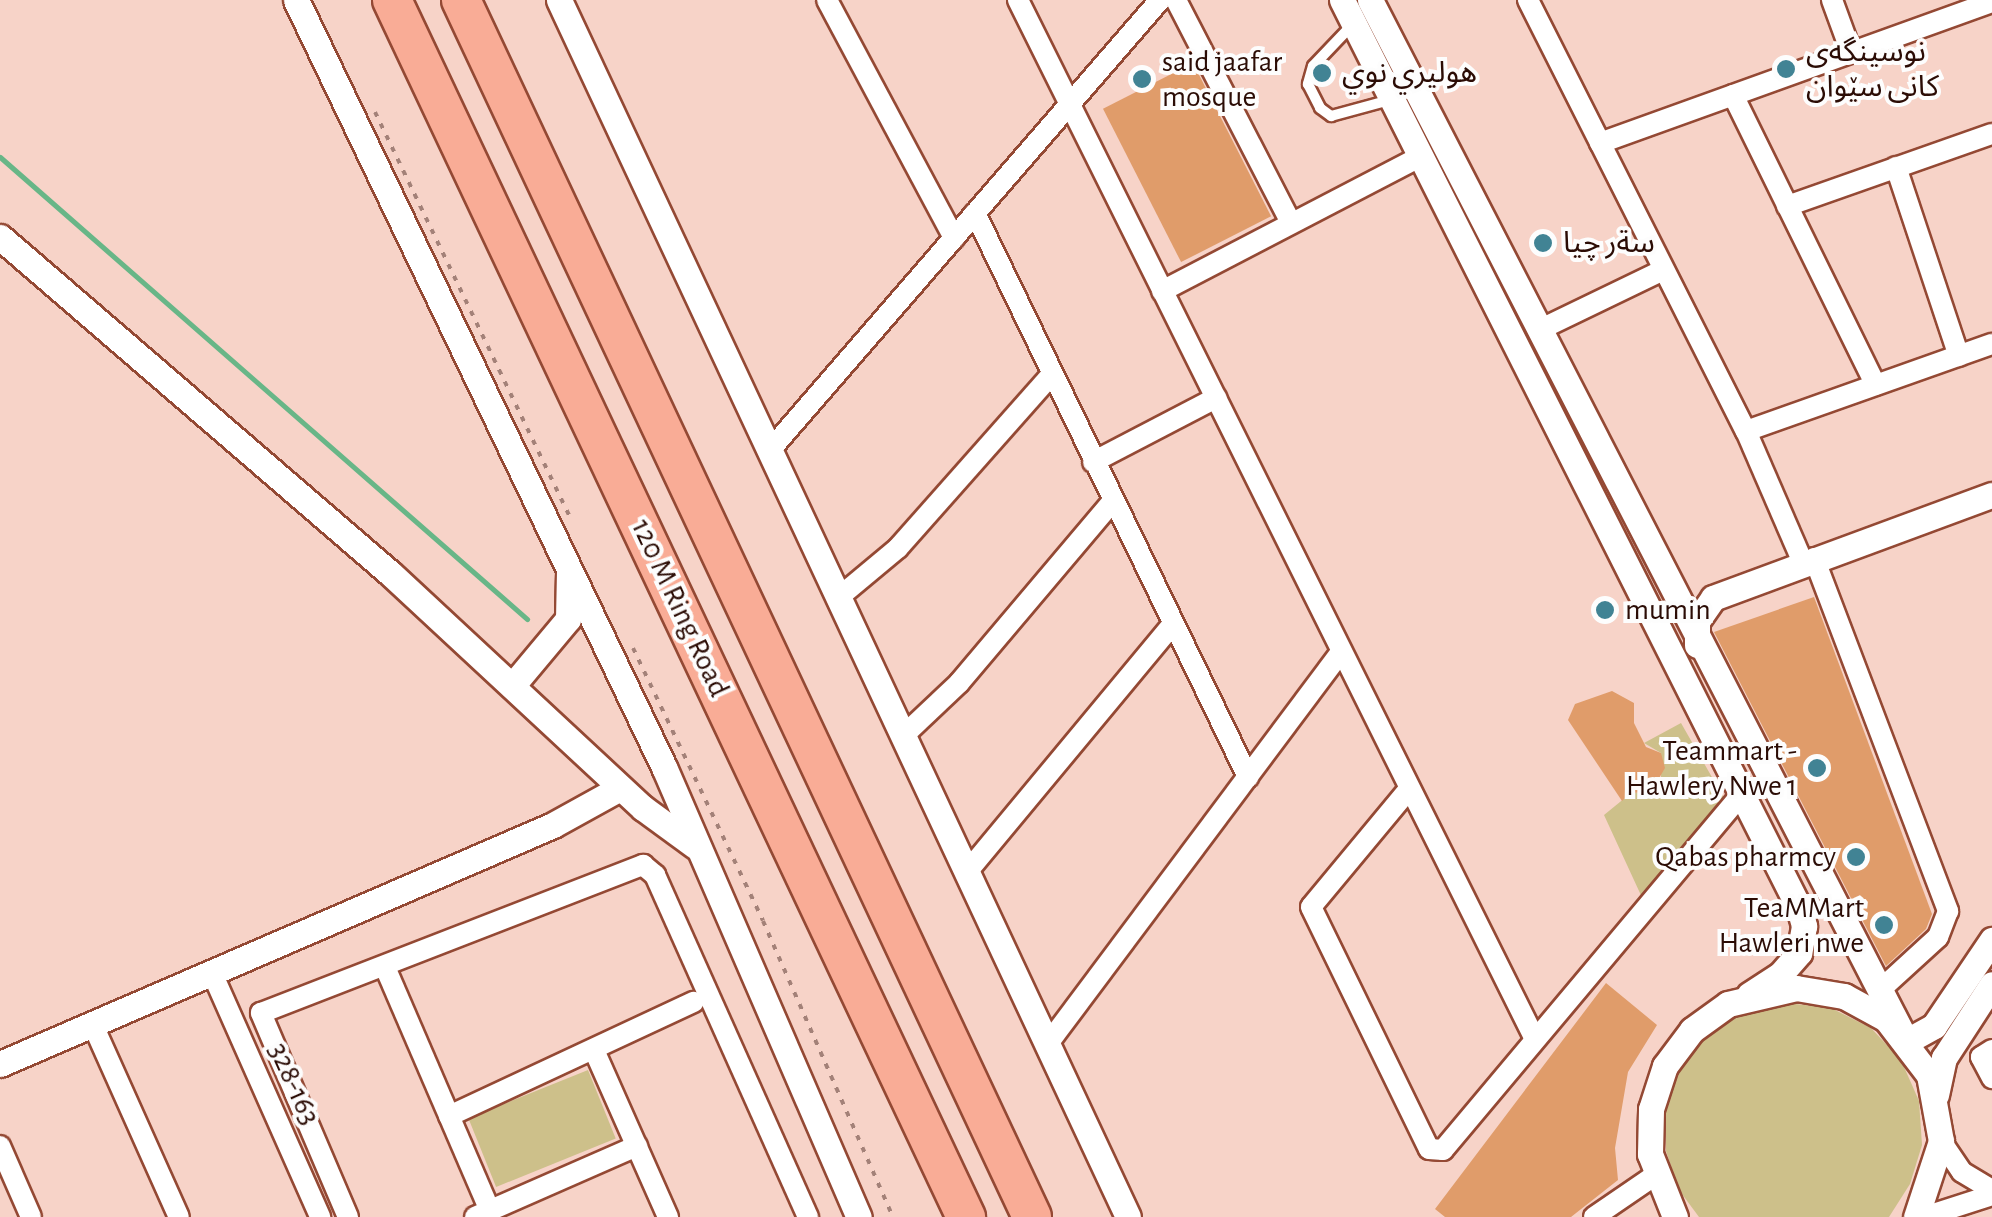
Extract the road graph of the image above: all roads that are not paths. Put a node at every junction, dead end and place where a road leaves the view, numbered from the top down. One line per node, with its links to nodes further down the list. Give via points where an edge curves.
1 (296, 0): 43 (street)
2 (392, 0): 92 (highway, 120 M Ring Road)
3 (460, 0): 93 (highway, 120 M Ring Road)
4 (559, 0): 38 (street)
5 (827, 0): 27 (street)
6 (1018, 0): 18 (street)
7 (1160, 0): 18 (street)
8 (1176, 0): 25 (street)
9 (1370, 0): 30 (street)
10 (1528, 0): 20 (street)
11 (1832, 0): 15 (street)
12 (1992, 2): 13 (street)
13 (1968, 5): 15 (street)
14 (1348, 12): 17 (street); 17 (lane, via 1308,84 1320,108 1331,116)
15 (1851, 52): 16 (street)
16 (1734, 94): 20 (street); 23 (street)
17 (1392, 99): 21 (street)
18 (1072, 102): 24 (street); 29 (street)
19 (1992, 134): 22 (street)
20 (1600, 144): 28 (street)
21 (1421, 156): 25 (street); 36 (street)
22 (1896, 168): 23 (street); 32 (street)
23 (1787, 206): 34 (street)
24 (975, 214): 27 (street); 33 (street)
25 (1290, 221): 29 (street)
26 (0, 237): 50 (street)
27 (954, 238): 38 (street)
28 (1663, 270): 30 (street); 37 (street)
29 (1162, 290): 35 (street)
30 (1539, 330): 36 (street)
31 (1992, 344): 32 (street)
32 (1959, 356): 34 (street)
33 (1050, 374): 39 (street); 45 (street, via 898,548)
34 (1876, 384): 37 (street)
35 (1216, 398): 39 (street); 49 (street)
36 (1562, 403): 44 (street); 55 (street)
37 (1746, 431): 42 (street)
38 (772, 449): 45 (street)
39 (1093, 462): 41 (street)
40 (1992, 495): 42 (street)
41 (1113, 501): 47 (street); 51 (street, via 959,683)
42 (1809, 560): 46 (street); 64 (street, via 1948,911 1938,938)
43 (569, 563): 50 (street, via 568,619); 56 (street)
44 (1659, 570): 46 (street); 48 (street)
45 (838, 598): 51 (street)
46 (1712, 598): 48 (street, via 1697,621)
47 (1173, 624): 52 (street); 57 (street)
48 (1697, 645): 58 (street)
49 (1341, 652): 52 (street); 54 (street)
50 (512, 686): 53 (street)
51 (903, 736): 57 (street)
52 (1248, 777): 71 (street)
53 (620, 788): 56 (street); 62 (street, via 553,825)
54 (1409, 789): 68 (street); 68 (street, via 1312,906 1429,1149 1443,1150)
55 (1742, 794): 59 (street); 68 (street, via 1651,909)
56 (696, 847): 91 (street)
57 (967, 872): 71 (street)
58 (1834, 903): 59 (street, via 1822,917); 64 (street)
59 (1802, 917): 65 (street, via 1794,961)
60 (1992, 940): 69 (street, via 1934,1026)
61 (388, 974): 78 (street)
62 (213, 975): 67 (street); 74 (street, 328-163)
63 (1992, 984): 77 (street, via 1944,1058)
64 (1880, 990): 69 (street)
65 (1749, 995): 69 (street, via 1796,988 1844,996); 82 (street, via 1692,1030 1665,1066 1648,1131)
66 (694, 1002): 72 (street)
67 (93, 1026): 75 (street); 86 (street)
68 (1534, 1035)
69 (1905, 1038): 77 (street)
70 (269, 1041): 74 (street); 88 (street); 90 (street, via 261,1013 270,1004 643,865 655,875)
71 (1047, 1045): 94 (street)
72 (594, 1050): 78 (street); 81 (street)
73 (1992, 1050): 76 (street, via 1981,1057)
74 (246, 1052): 87 (street, 328-163)
75 (0, 1064)
76 (1992, 1078)
77 (1936, 1095): 79 (street)
78 (450, 1116): 84 (street)
79 (1941, 1140): 83 (street, via 1962,1172); 97 (street)
80 (0, 1146): 85 (street)
81 (638, 1146): 84 (street); 89 (street)
82 (1654, 1176): 95 (street); 96 (street)
83 (1992, 1193): 98 (street)
84 (482, 1214)
85 (31, 1217)
86 (179, 1217)
87 (320, 1217)
88 (348, 1217)
89 (668, 1217)
90 (808, 1217)
91 (860, 1217)
92 (966, 1217)
93 (1032, 1217)
94 (1128, 1217)
95 (1594, 1217)
96 (1675, 1217)
97 (1916, 1217)
98 (1924, 1217)

